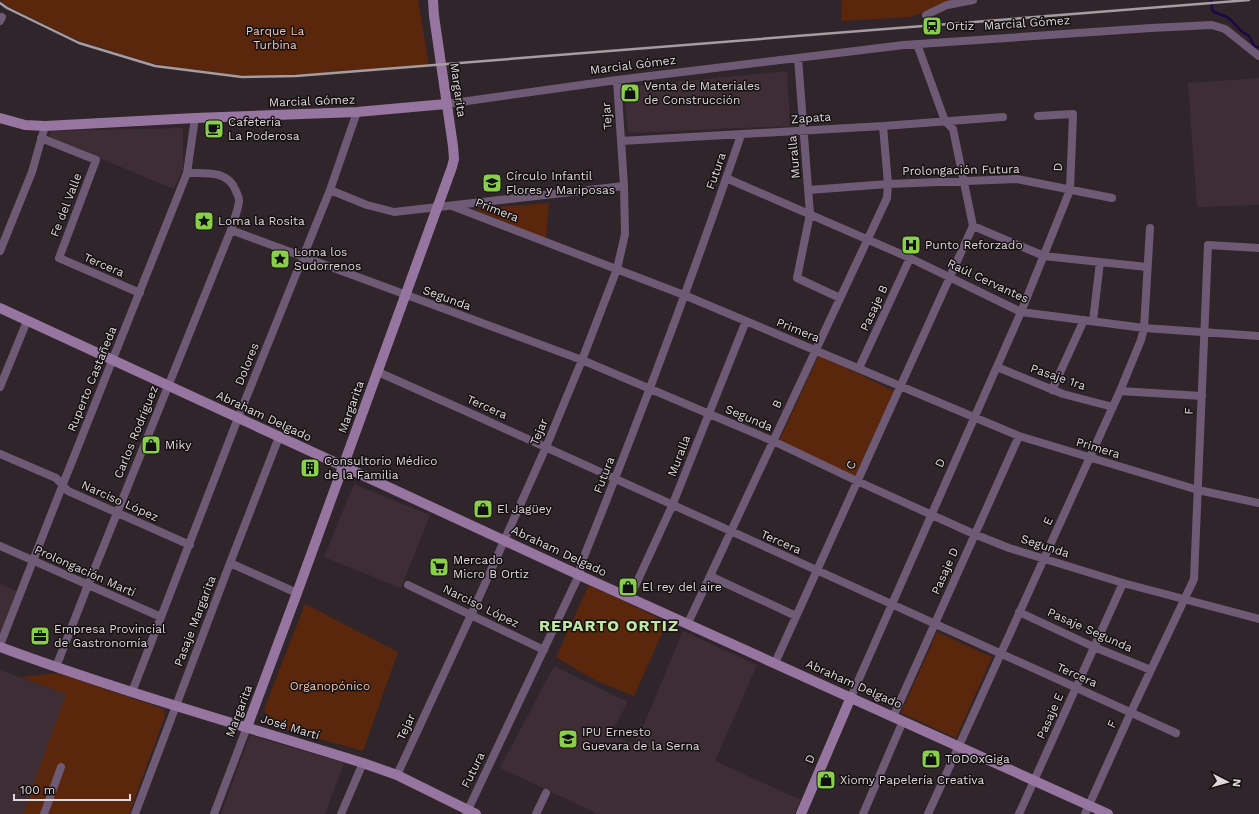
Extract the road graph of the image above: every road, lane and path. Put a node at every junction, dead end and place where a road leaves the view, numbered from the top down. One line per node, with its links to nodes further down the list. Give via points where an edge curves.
1 (433, 0): 8 (street, Margarita)
2 (973, 0): 3 (street, via 947,5)
3 (926, 15)
4 (918, 44): 5 (street, Marcial Gómez, via 1212,25 1225,29); 6 (street, Marcial Gómez); 14 (street)
5 (1259, 56)
6 (798, 58): 7 (street, Marcial Gómez); 17 (street, Muralla)
7 (617, 80): 8 (street, Marcial Gómez); 20 (street, Tejar)
8 (446, 104): 9 (street, Marcial Gómez); 31 (street, Margarita, via 454,159)
9 (357, 112): 13 (street, Marcial Gómez); 26 (street, Dolores)
10 (1038, 116): 28 (street, D, via 1073,114)
11 (1003, 117): 14 (street, Zapata)
12 (0, 118): 15 (street, Marcial Gómez, via 25,125)
13 (195, 118): 15 (street, Marcial Gómez); 21 (street, Ruperto Castañeda)
14 (945, 121): 16 (street, Zapata); 23 (street, via 953,129)
15 (45, 126): 19 (street)
16 (883, 126): 17 (street, Zapata); 24 (street, B)
17 (804, 130): 18 (street, Zapata); 27 (street, Muralla)
18 (741, 135): 20 (street, Zapata); 22 (street, Futura)
19 (42, 138): 38 (street, via 32,172); 41 (street, Fe del Valle, via 96,160)
20 (621, 141): 25 (street, Tejar)
21 (187, 173): 35 (street, Carlos Rodríguez, via 213,173 223,176 232,183 239,199); 47 (street, Ruperto Castañeda)
22 (726, 178): 32 (street, Raúl Cervantes); 49 (street, Futura)
23 (964, 180): 24 (street, Prolongación Futura); 28 (street, Prolongación Futura, via 1017,179); 33 (street)
24 (888, 184): 27 (street, Prolongación Futura); 36 (street, B, via 887,198)
25 (624, 186): 30 (street); 45 (street, Tejar, via 625,234)
26 (330, 190): 31 (street, Primera, via 367,205 394,212); 40 (street, Dolores)
27 (808, 190): 32 (street, Muralla)
28 (1070, 190): 29 (street, Prolongación Futura); 39 (street, D)
29 (1112, 198)
30 (452, 206): 31 (street, Primera); 45 (street, Primera)
31 (438, 207): 48 (street, Margarita)
32 (810, 214): 36 (street, Raúl Cervantes); 50 (street, Muralla, via 797,278)
33 (973, 226): 39 (street); 46 (street, C)
34 (1150, 228): 44 (street, E)
35 (231, 230): 40 (street, Segunda); 66 (street, Carlos Rodríguez)
36 (868, 239): 42 (street, Raúl Cervantes); 50 (street, B)
37 (1259, 248): 57 (street, F, via 1208,245)
38 (0, 251)
39 (1044, 256): 43 (street); 52 (street, D)
40 (302, 257): 48 (street, Segunda); 75 (street, Dolores)
41 (59, 258): 47 (street, Tercera)
42 (910, 258): 46 (street, Raúl Cervantes); 63 (street, Pasaje B)
43 (1100, 262): 44 (street); 55 (street)
44 (1147, 267): 56 (street, E)
45 (618, 269): 49 (street, Primera); 61 (street, Tejar)
46 (951, 277): 52 (street, Raúl Cervantes); 67 (street, C)
47 (140, 293): 60 (street, Ruperto Castañeda)
48 (404, 295): 61 (street, Segunda); 64 (street, Margarita)
49 (684, 295): 54 (street, Primera); 68 (street, Futura)
50 (840, 298): 59 (street, B)
51 (0, 308): 53 (street, Abraham Delgado)
52 (1021, 312): 55 (street, Raúl Cervantes); 62 (street, D)
53 (27, 321): 60 (street, Abraham Delgado); 65 (street)
54 (746, 321): 59 (street, Primera); 73 (street, Muralla)
55 (1089, 321): 56 (street, Raúl Cervantes); 69 (street)
56 (1144, 328): 57 (street, Raúl Cervantes); 70 (street, E)
57 (1204, 333): 58 (street, Raúl Cervantes); 71 (street, F)
58 (1259, 336)
59 (816, 350): 63 (street, Primera); 78 (street, B)
60 (112, 360): 66 (street, Abraham Delgado); 85 (street, Ruperto Castañeda)
61 (582, 360): 68 (street, Segunda); 79 (street, Tejar)
62 (996, 367): 69 (street, Pasaje 1ra); 74 (street, D)
63 (859, 368): 67 (street, Primera)
64 (378, 372): 79 (street, Tercera); 82 (street, Margarita)
65 (0, 386)
66 (168, 386): 75 (street, Abraham Delgado); 89 (street, Carlos Rodríguez)
67 (900, 386): 74 (street, Primera); 84 (street, C)
68 (649, 388): 73 (street, Segunda); 83 (street, Futura)
69 (1052, 390): 72 (street, Pasaje 1ra)
70 (1120, 391): 71 (street); 72 (street, E)
71 (1202, 396): 86 (street, F)
72 (1113, 407): 81 (street, E)
73 (708, 414): 78 (street, Segunda); 88 (street, Muralla)
74 (974, 417): 76 (street, Primera); 90 (street, D)
75 (238, 418): 77 (street, Abraham Delgado); 94 (street, Dolores)
76 (1019, 436): 81 (street, Primera); 92 (street, Pasaje D)
77 (279, 437): 82 (street, Abraham Delgado); 98 (street, Pasaje Margarita)
78 (773, 441): 84 (street, Segunda); 91 (street, B)
79 (546, 447): 83 (street, Tercera); 93 (street, Tejar)
80 (0, 454): 85 (street, Narciso López, via 56,478)
81 (1090, 458): 86 (street, Primera); 96 (street, E)
82 (344, 467): 93 (street, Abraham Delgado); 106 (street, Margarita)
83 (615, 479): 88 (street, Tercera); 100 (street, Futura)
84 (857, 481): 90 (street, Segunda); 99 (street, C)
85 (63, 484): 89 (street, Narciso López, via 68,491); 97 (street, Ruperto Castañeda)
86 (1198, 490): 87 (street, Primera); 102 (street, F)
87 (1259, 503)
88 (672, 506): 91 (street, Tercera); 107 (street, Muralla)
89 (117, 513): 94 (street, Narciso López); 104 (street, Carlos Rodríguez)
90 (932, 515): 92 (street, Segunda); 110 (street, D)
91 (730, 532): 99 (street, Tercera); 101 (street, B)
92 (974, 534): 96 (street, Segunda); 117 (street, Pasaje D)
93 (504, 540): 100 (street, Abraham Delgado); 112 (street, Tejar)
94 (190, 545): 114 (street, Dolores)
95 (0, 546): 97 (street, Prolongación Martí)
96 (1043, 559): 103 (street, Segunda); 111 (street, E)
97 (32, 561): 104 (street, Prolongación Martí); 118 (street, Ruperto Castañeda)
98 (230, 563): 106 (street); 128 (street, Pasaje Margarita)
99 (816, 571): 110 (street, Tercera); 113 (street, C)
100 (579, 575): 107 (street, Abraham Delgado); 120 (street, Futura)
101 (710, 576): 113 (street); 116 (street, B)
102 (1194, 579): 108 (street, F); 109 (street, F)
103 (1123, 583): 108 (street, Segunda); 119 (street, Pasaje E)
104 (88, 585): 114 (street, Prolongación Martí); 123 (street, Carlos Rodríguez)
105 (408, 585): 112 (street, Narciso López)
106 (297, 593): 132 (street, Margarita)
107 (630, 597): 116 (street, Abraham Delgado)
108 (1184, 600): 109 (street, Segunda); 124 (street, F)
109 (1193, 603): 115 (street, Segunda)
110 (892, 605): 117 (street, Tercera); 127 (street, D)
111 (1019, 612): 119 (street, Pasaje Segunda); 121 (street, E)
112 (471, 615): 120 (street, Narciso López); 137 (street, Tejar)
113 (796, 616): 122 (street, C)
114 (161, 617): 126 (street, Dolores)
115 (1259, 619)
116 (688, 623): 122 (street, Abraham Delgado)
117 (934, 624): 121 (street, Tercera); 130 (street, Pasaje D)
118 (0, 646): 123 (street, José Martí)
119 (1094, 647): 124 (street, Pasaje Segunda); 125 (street, Pasaje E)
120 (544, 650): 141 (street, Futura)
121 (1000, 654): 125 (street, Tercera); 134 (street, E)
122 (775, 663): 127 (street, Abraham Delgado)
123 (56, 667): 126 (street, José Martí)
124 (1151, 670): 129 (street, F)
125 (1075, 688): 129 (street, Tercera); 138 (street, Pasaje E)
126 (132, 692): 128 (street, José Martí)
127 (851, 697): 130 (street, Abraham Delgado); 147 (street, D)
128 (176, 705): 132 (street, José Martí); 143 (street, Pasaje Margarita)
129 (1131, 712): 133 (street, Tercera); 140 (street, F)
130 (893, 717): 131 (street, Abraham Delgado)
131 (903, 721): 134 (street, Abraham Delgado); 148 (street)
132 (247, 727): 135 (street, José Martí); 144 (street, Margarita)
133 (1176, 733)
134 (958, 746): 138 (street, Abraham Delgado); 149 (street, E)
135 (362, 763): 137 (street, José Martí); 145 (street)
136 (61, 767): 142 (street)
137 (397, 776): 141 (street, José Martí)
138 (1034, 780): 140 (street, Abraham Delgado); 150 (street, Pasaje E)
139 (546, 793): 146 (street)
140 (1087, 810): 151 (street, Abraham Delgado)
141 (470, 813)
142 (44, 814)
143 (135, 814)
144 (214, 814)
145 (341, 814)
146 (536, 814)
147 (801, 814)
148 (863, 814)
149 (928, 814)
150 (1019, 814)
151 (1108, 814)

